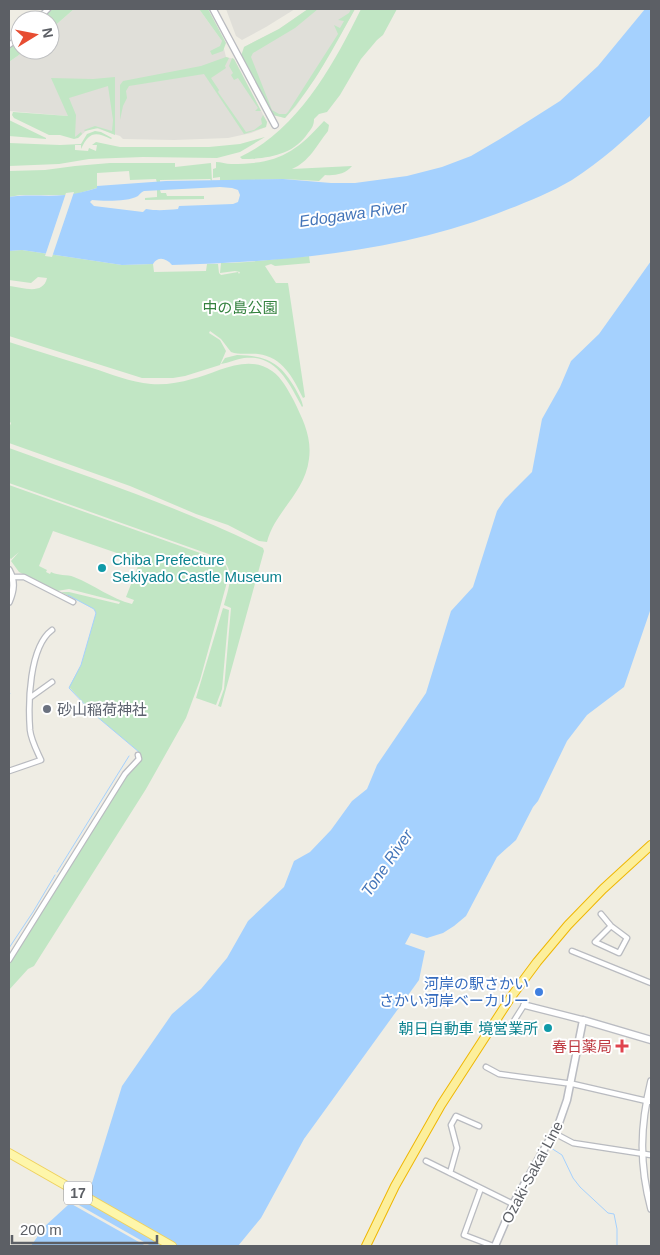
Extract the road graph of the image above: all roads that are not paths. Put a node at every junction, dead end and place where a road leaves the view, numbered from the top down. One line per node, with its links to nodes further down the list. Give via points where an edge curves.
1 (213, 9): 2 (street)
2 (275, 125)
3 (9, 570): 4 (street)
4 (12, 577): 5 (street, via 13,590); 6 (street, via 24,577)
5 (9, 602)
6 (73, 602)
7 (52, 630): 9 (street, via 44,636 36,659 31,676)
8 (52, 682): 9 (street)
9 (31, 697): 11 (street, via 30,731 41,760)
10 (138, 755): 16 (street)
11 (9, 770)
12 (651, 845): 37 (highway, via 568,925 512,997 441,1105 395,1186)
13 (601, 914): 14 (street)
14 (611, 926): 14 (street, via 628,938 619,953 596,942)
15 (572, 951): 17 (street)
16 (9, 960)
17 (651, 983)
18 (524, 1005): 19 (street); 20 (street)
19 (583, 1020): 21 (main road); 24 (main road, Ozaki-Sakai Line)
20 (512, 1024)
21 (651, 1040)
22 (486, 1068): 24 (street, via 499,1074)
23 (651, 1081): 25 (street)
24 (570, 1084): 25 (street); 27 (main road, Ozaki-Sakai Line, via 565,1108)
25 (649, 1101): 29 (street)
26 (479, 1126): 32 (street, via 456,1116 451,1125 457,1148)
27 (554, 1133): 29 (street, via 573,1143); 34 (main road, Ozaki-Sakai Line)
28 (9, 1153): 36 (main road, 17)
29 (641, 1154): 30 (street); 35 (street)
30 (651, 1155)
31 (426, 1161): 32 (street)
32 (450, 1173): 33 (street)
33 (481, 1188): 34 (street); 38 (street, via 464,1235)
34 (513, 1204): 38 (main road, Ozaki-Sakai Line)
35 (651, 1209)
36 (172, 1246)
37 (366, 1246)
38 (494, 1246)

